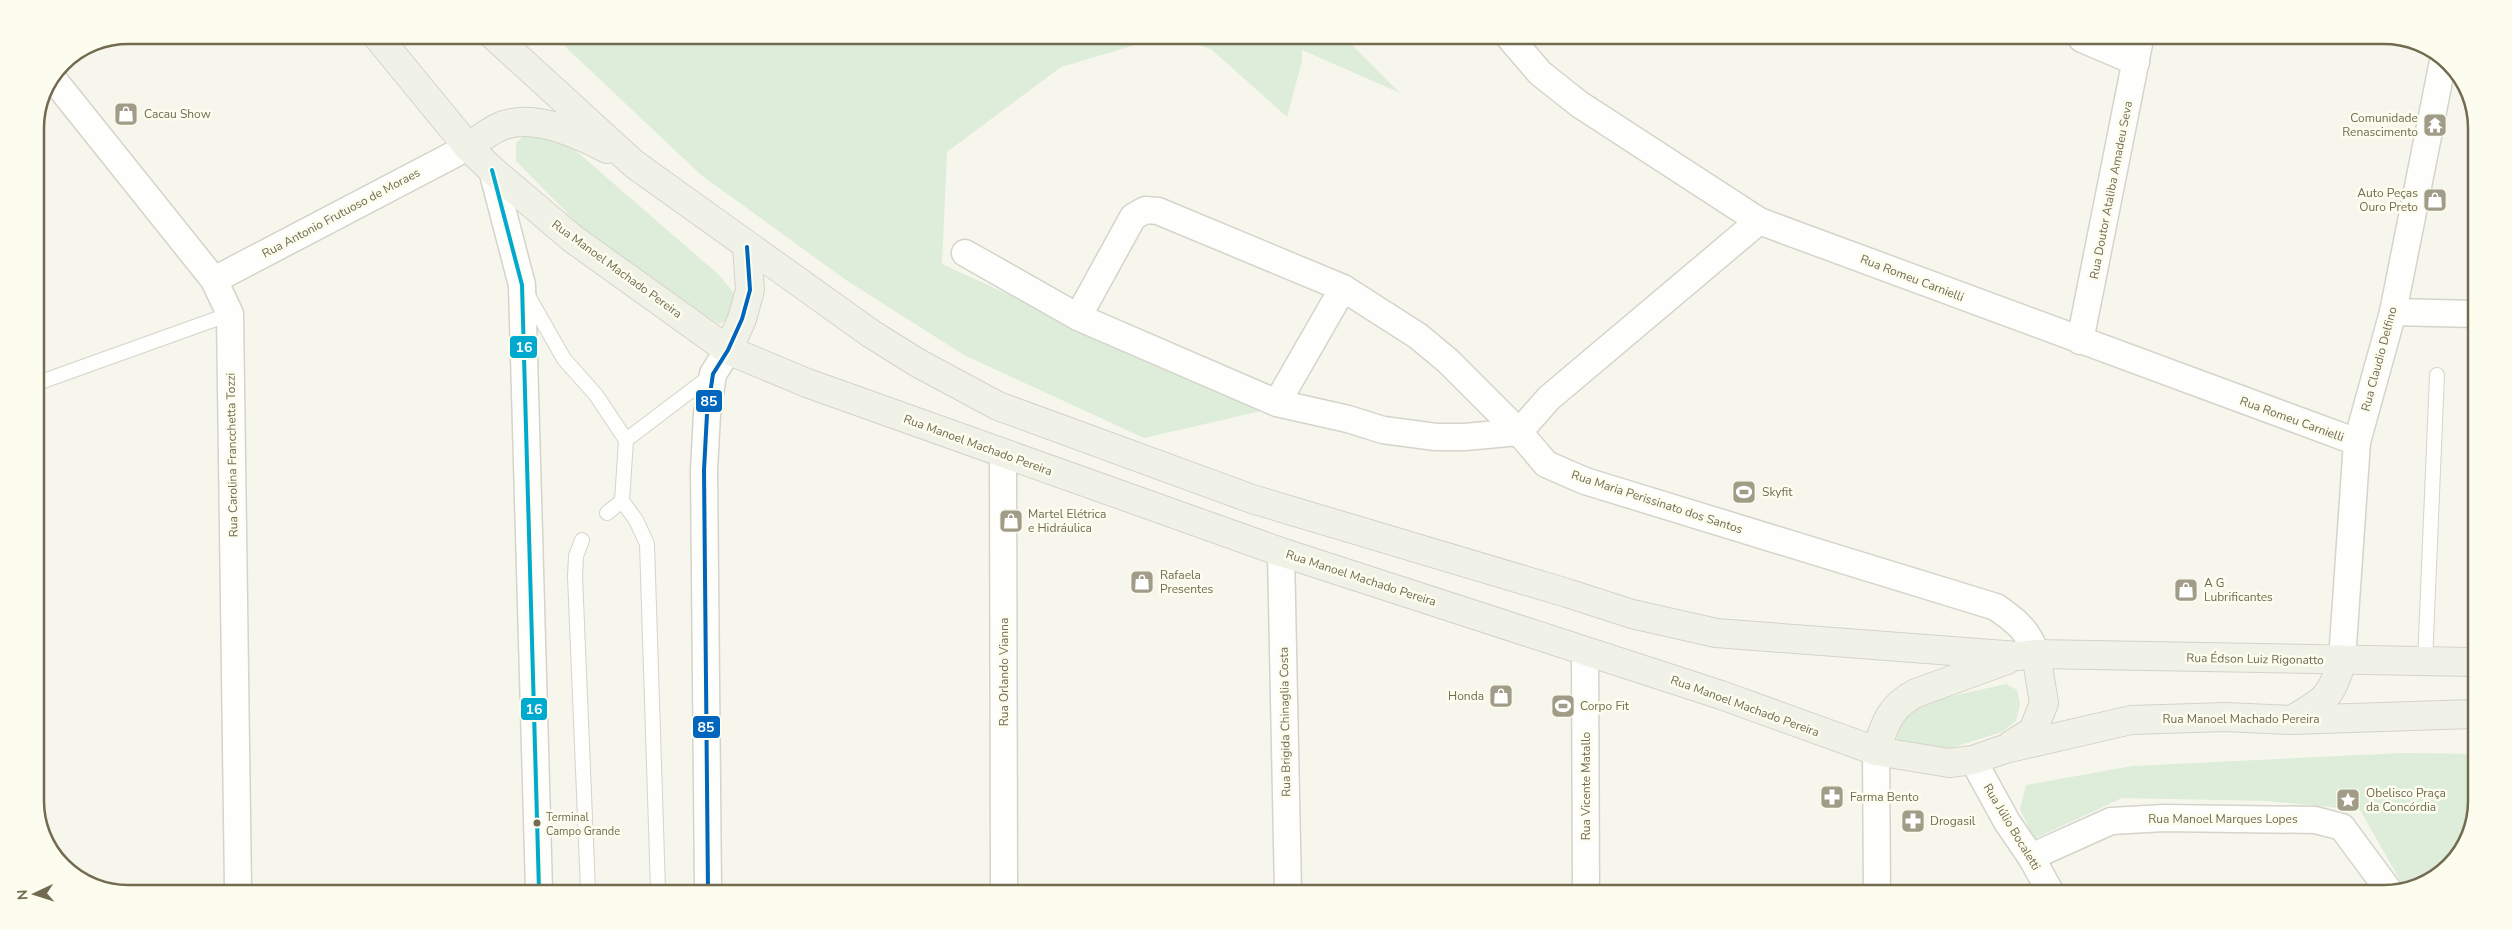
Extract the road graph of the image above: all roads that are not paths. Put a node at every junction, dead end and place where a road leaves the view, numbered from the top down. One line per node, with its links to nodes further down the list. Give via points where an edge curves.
1 (384, 44): 8 (main road, Rua Manoel Machado Pereira)
2 (503, 44): 9 (main road)
3 (1515, 44): 11 (street, Rua Romeu Carnielli, via 1540,73 1579,104)
4 (2107, 44): 5 (street)
5 (2138, 50): 21 (street, Rua Doutor Ataliba Amadeu Seva)
6 (2442, 66): 17 (street, Rua Claudio Delfino)
7 (57, 83): 14 (street, Rua Carolina Francchetta Tozzi)
8 (468, 147): 9 (main road, via 498,127 519,121 542,124 588,140); 10 (main road, Rua Manoel Machado Pereira); 14 (street, Rua Antonio Frutuoso de Moraes)
9 (634, 164): 12 (main road)
10 (492, 170): 15 (street); 22 (main road, Rua Manoel Machado Pereira, via 573,239)
11 (1759, 221): 21 (street, Rua Romeu Carnielli); 27 (street, via 1549,398)
12 (747, 247): 22 (main road, via 750,290); 36 (main road, via 878,338 998,406 1252,499 1632,614 1716,633)
13 (965, 253): 20 (street)
14 (214, 280): 18 (street, Rua Carolina Francchetta Tozzi)
15 (522, 285): 28 (lane, via 564,358 596,395); 47 (street)
16 (1343, 288): 20 (street, via 1158,211 1145,210 1134,217); 26 (street); 27 (street, via 1418,336 1448,361)
17 (2393, 312): 19 (street); 29 (street, Rua Claudio Delfino)
18 (230, 314): 25 (lane); 46 (street, Rua Carolina Francchetta Tozzi)
19 (2468, 314)
20 (1078, 317): 26 (street)
21 (2080, 341): 29 (street, Rua Romeu Carnielli)
22 (728, 350): 23 (street); 30 (main road, Rua Manoel Machado Pereira, via 807,383)
23 (713, 374): 28 (lane); 50 (street, via 704,470)
24 (2437, 375): 38 (lane)
25 (44, 381)
26 (1278, 403): 27 (street, via 1383,430 1436,437)
27 (1519, 432): 36 (street, Rua Maria Perissinato dos Santos, via 1546,464 1585,480 1996,607 2015,620 2031,638)
28 (626, 440): 31 (lane)
29 (2357, 442): 37 (street, Rua Claudio Delfino)
30 (1003, 454): 34 (main road, Rua Manoel Machado Pereira); 51 (street, Rua Orlando Vianna)
31 (622, 502): 32 (lane); 49 (lane, via 636,520 647,544)
32 (607, 513)
33 (582, 540): 48 (lane, via 576,556 575,576)
34 (1281, 552): 35 (main road, Rua Manoel Machado Pereira); 52 (street, Rua Brigida Chinaglia Costa)
35 (1585, 650): 43 (main road, Rua Manoel Machado Pereira, via 1721,695); 53 (street, Rua Vicente Matallo)
36 (2027, 655): 37 (main road, Rua Édson Luiz Rigonatto); 42 (main road, via 2044,703 2033,731); 43 (main road, via 1903,700 1887,717)
37 (2342, 660): 38 (main road, Rua Édson Luiz Rigonatto); 41 (main road, via 2336,681 2322,702)
38 (2425, 662): 39 (main road, Rua Édson Luiz Rigonatto)
39 (2468, 662)
40 (2468, 714): 41 (main road, Rua Manoel Machado Pereira)
41 (2291, 720): 42 (main road, Rua Manoel Machado Pereira, via 2226,717 2132,720)
42 (2005, 749): 44 (main road, Rua Manoel Machado Pereira)
43 (1876, 752): 44 (main road, Rua Manoel Machado Pereira, via 1949,763); 54 (street)
44 (1973, 760): 45 (street, Rua Júlio Bocaletti, via 2006,822)
45 (2031, 857): 55 (street, Rua Júlio Bocaletti); 56 (street, Rua Manoel Marques Lopes, via 2111,821 2164,818 2315,820 2342,827)
46 (238, 885)
47 (540, 885)
48 (588, 885)
49 (658, 885)
50 (708, 885)
51 (1004, 885)
52 (1288, 885)
53 (1586, 885)
54 (1877, 885)
55 (2047, 885)
56 (2385, 885)

